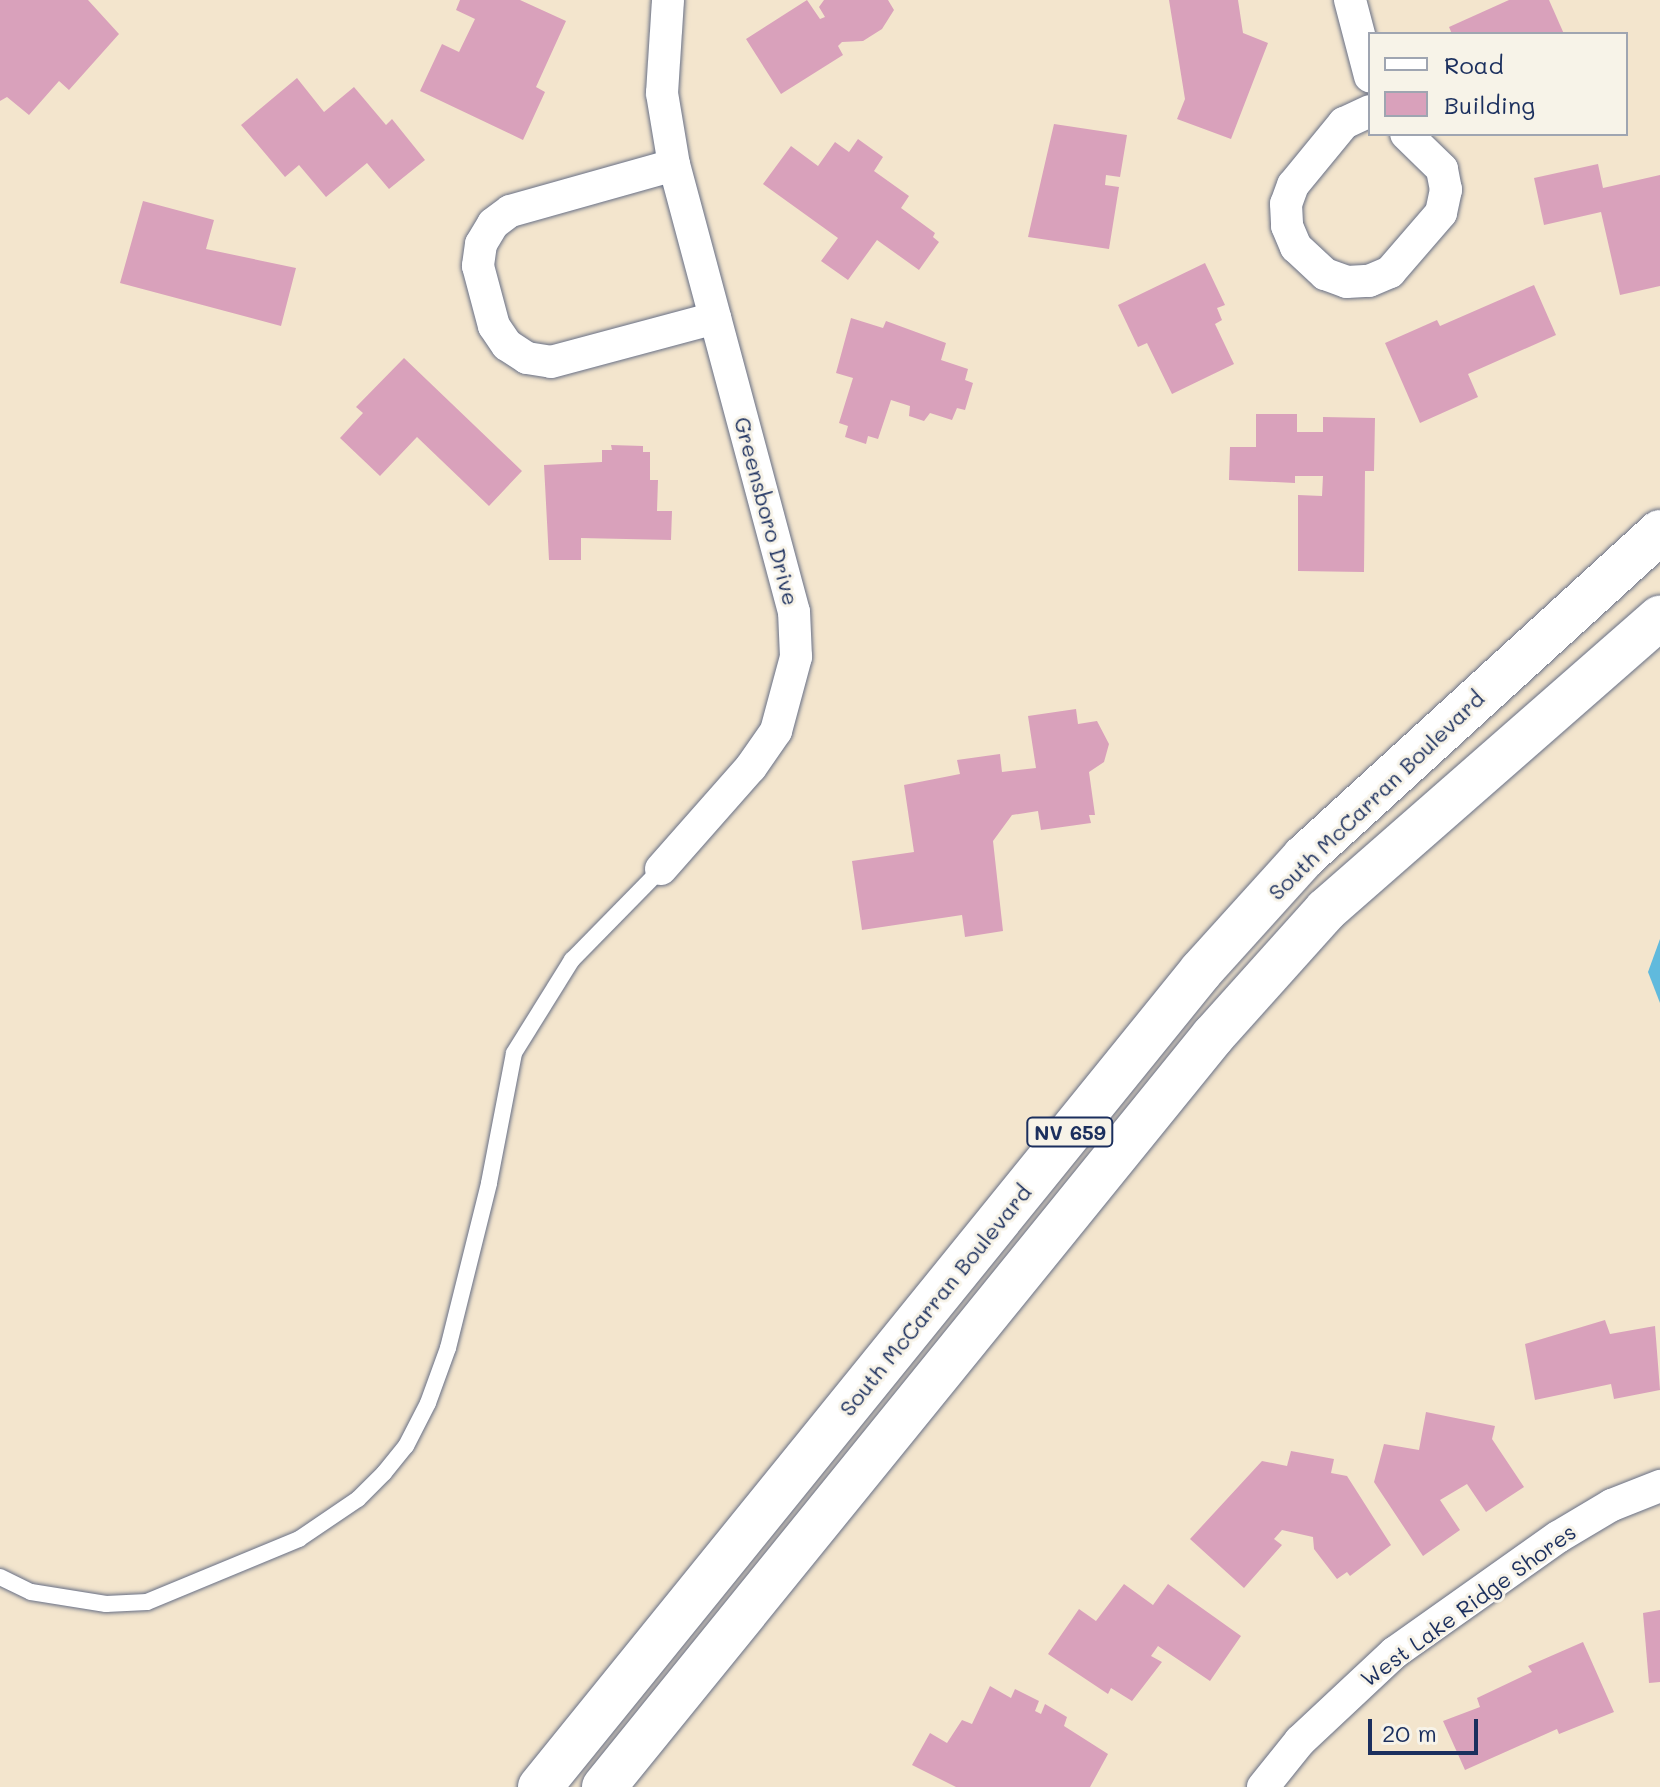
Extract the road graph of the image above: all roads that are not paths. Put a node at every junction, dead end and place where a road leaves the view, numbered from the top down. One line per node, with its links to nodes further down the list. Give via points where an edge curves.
1 (668, 0): 6 (street, Greensboro Drive, via 662,93)
2 (1350, 0): 3 (street)
3 (1368, 68)
4 (1368, 112): 5 (street, via 1344,123 1293,185 1286,204 1287,226 1296,247 1325,274 1358,282 1390,272 1441,213 1442,169)
5 (1408, 136)
6 (674, 165): 7 (street, Greensboro Drive); 7 (street, via 510,211 493,224 481,244 478,266 494,326 507,345 527,358 551,362)
7 (715, 318): 10 (street, Greensboro Drive, via 794,612 796,657 776,731)
8 (1660, 532): 13 (main road, South McCarran Boulevard / NV 659, via 1304,857 1201,971)
9 (1660, 618): 14 (main road, NV 659, via 1326,910 1213,1036)
10 (661, 869): 12 (lane, via 572,960 514,1053 448,1348 406,1446 384,1473 358,1499 299,1539 147,1602 106,1604 31,1592)
11 (1660, 1486): 15 (street, West Lake Ridge Shores, via 1612,1505 1558,1537 1394,1653 1300,1741)
12 (0, 1577)
13 (540, 1787)
14 (604, 1787)
15 (1263, 1787)

